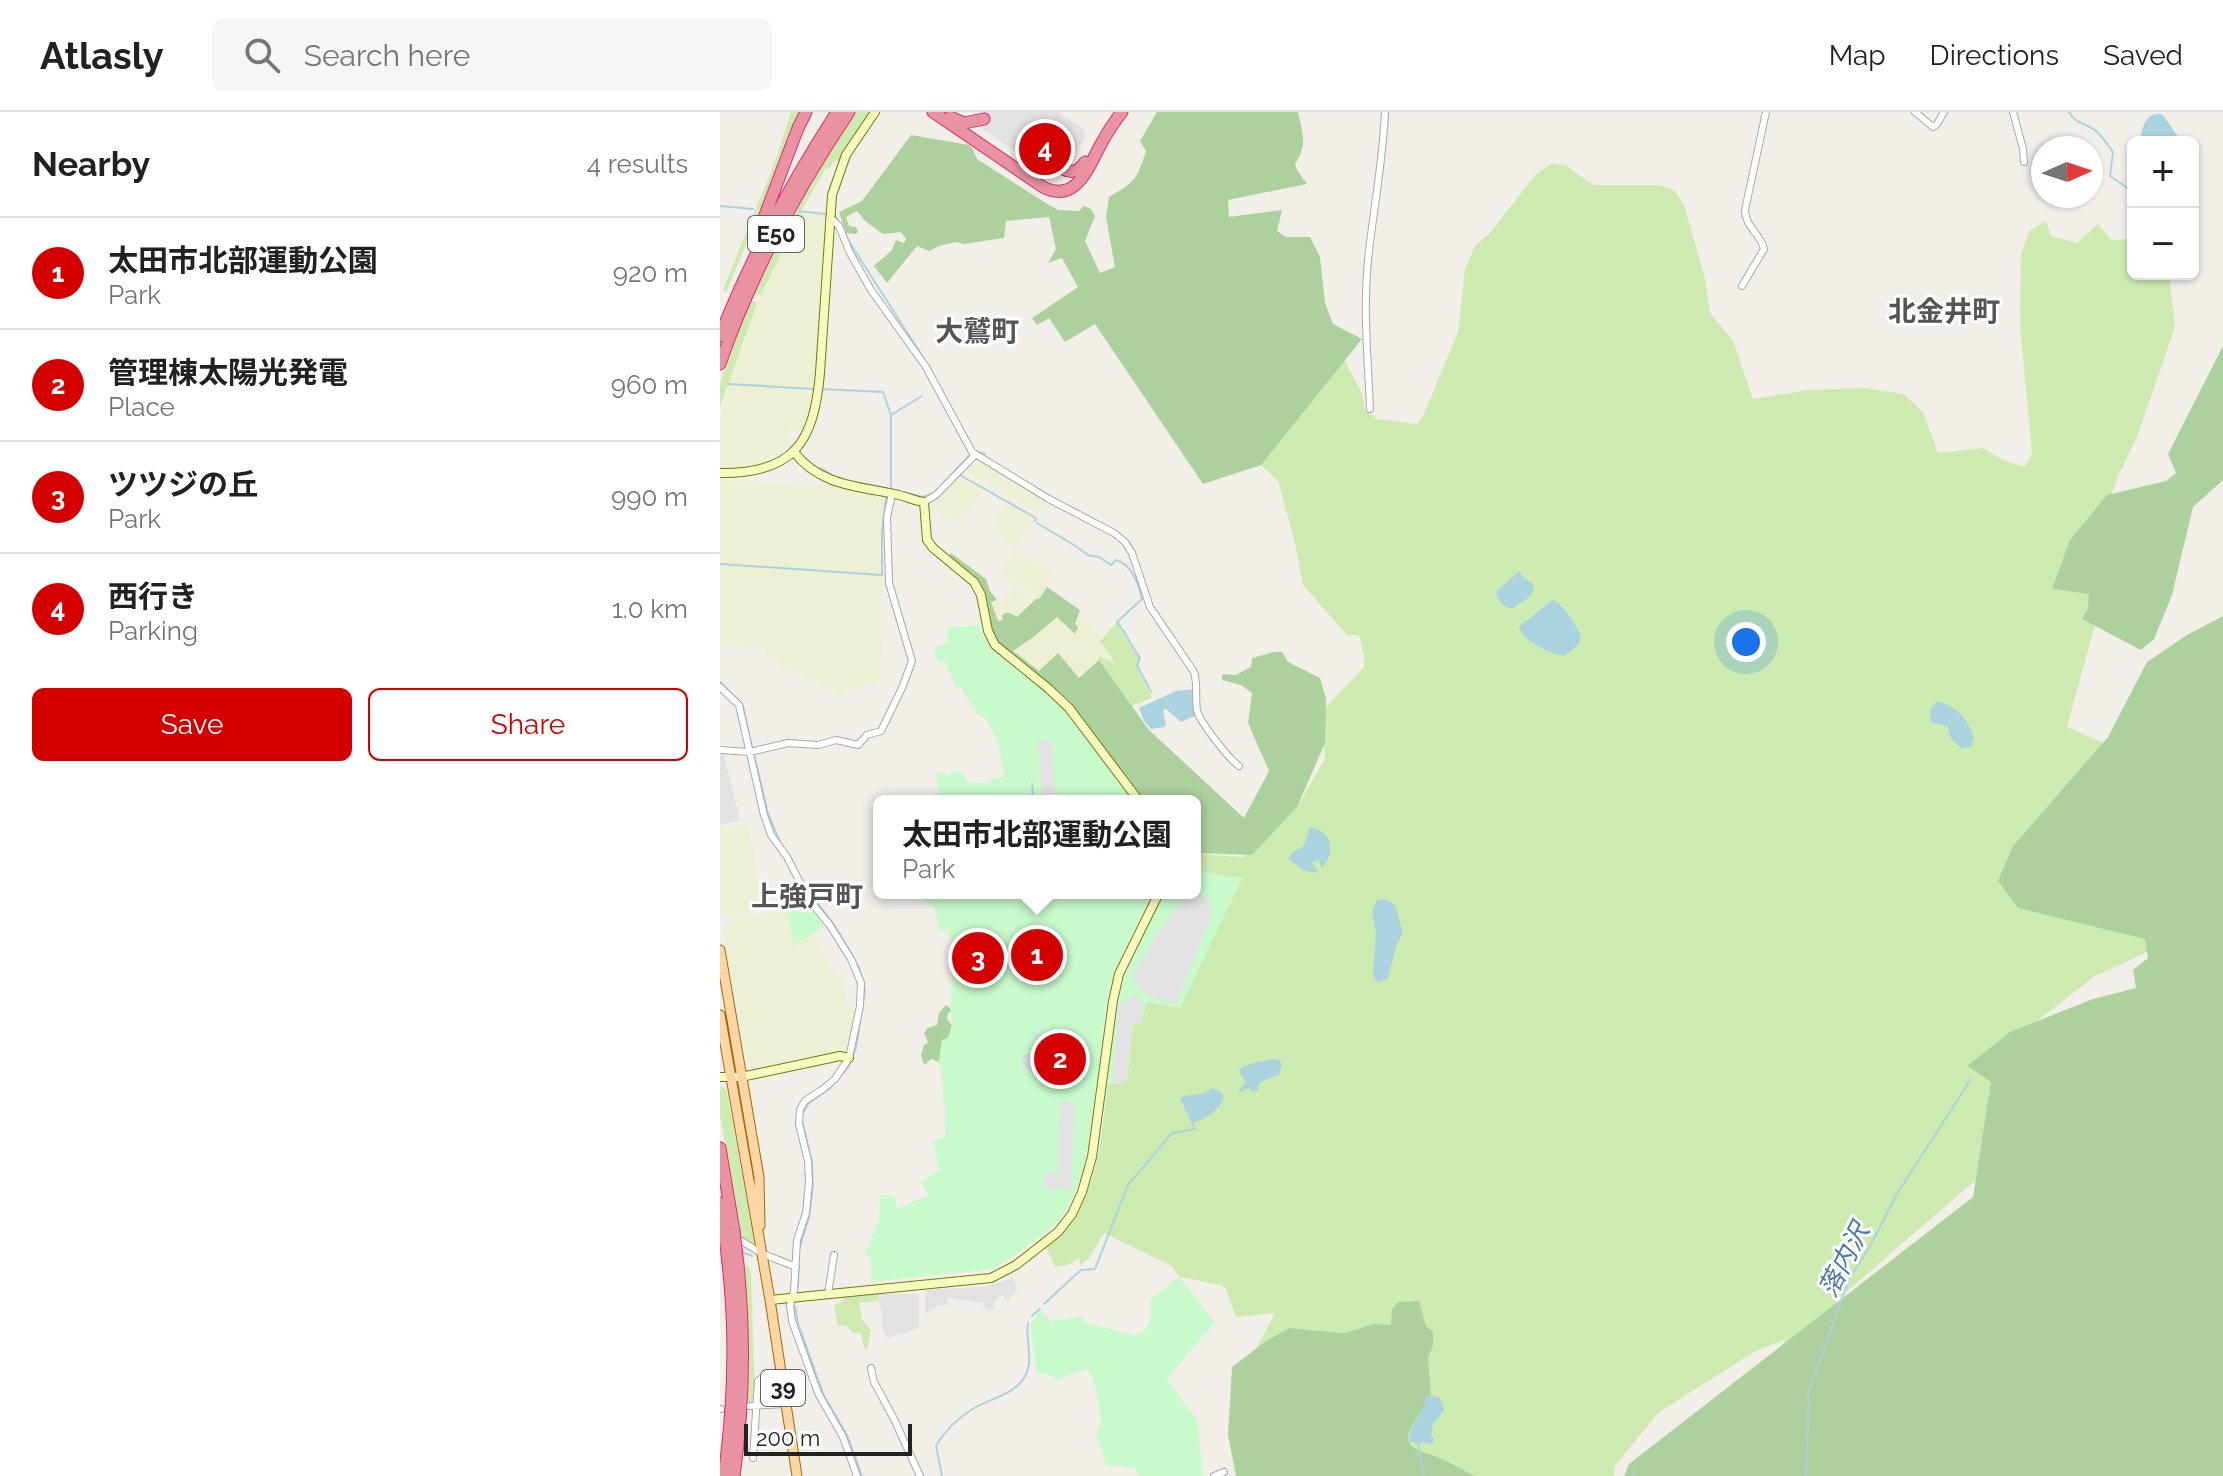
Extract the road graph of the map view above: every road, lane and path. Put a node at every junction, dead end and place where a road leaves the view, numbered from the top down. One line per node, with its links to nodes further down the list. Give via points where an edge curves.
1 (806, 112): 19 (highway)
2 (837, 112): 19 (highway, E50, via 767,230)
3 (849, 112): 21 (highway, E50, via 776,234)
4 (875, 112): 17 (street, via 840,167)
5 (933, 112): 8 (highway, via 1043,187 1060,192 1080,180)
6 (943, 112): 14 (highway, via 958,122)
7 (1111, 112): 16 (highway, via 1080,169)
8 (1122, 112)
9 (1385, 112): 22 (street, via 1365,306)
10 (1766, 112): 18 (street, via 1745,210 1764,249)
11 (1915, 112): 12 (street, via 1933,127)
12 (1944, 112)
13 (2013, 112): 15 (street)
14 (984, 119)
15 (2024, 162)
16 (1063, 169)
17 (829, 221): 23 (street, via 818,402); 24 (street, via 839,226 854,263 926,367)
18 (1742, 286)
19 (729, 314): 20 (highway, E50)
20 (720, 336)
21 (720, 364)
22 (1370, 409)
23 (794, 452): 25 (street, via 767,468); 26 (street, via 841,484)
24 (975, 455): 27 (street); 31 (street, via 1125,542 1150,607 1194,672 1199,716)
25 (720, 473)
26 (892, 494): 27 (street); 30 (street, via 889,583 912,661 883,728 858,745 836,740 788,743)
27 (924, 502): 32 (street, via 927,540 974,582 998,650 1069,708)
28 (720, 687): 30 (street, via 739,705)
29 (720, 750): 30 (street)
30 (750, 752): 36 (street, via 771,835 859,977 861,1000)
31 (1239, 766)
32 (1134, 795)
33 (1156, 899): 45 (street, via 1119,974 1090,1167 1064,1226 991,1278)
34 (720, 950): 37 (main road, 39)
35 (720, 1015): 37 (main road, 39)
36 (849, 1058): 37 (street); 44 (street, via 829,1085 800,1109 809,1182)
37 (731, 1078): 41 (main road, 39)
38 (720, 1148): 40 (highway)
39 (720, 1203): 40 (highway)
40 (726, 1231): 41 (street); 43 (highway, bridge)
41 (761, 1253): 44 (street); 47 (main road, 39)
42 (834, 1255): 45 (street)
43 (733, 1264): 54 (highway, via 733,1376); 55 (highway, via 742,1319 743,1375)
44 (796, 1267): 46 (street)
45 (828, 1294): 46 (street)
46 (791, 1298): 47 (street); 57 (street, via 792,1321 818,1393)
47 (770, 1300): 49 (main road, 39)
48 (871, 1368): 58 (street)
49 (781, 1375): 50 (main road, 39); 51 (street, via 759,1380)
50 (786, 1404): 51 (street); 56 (main road, 39)
51 (753, 1406): 52 (street)
52 (753, 1458)
53 (1224, 1472): 59 (street)
54 (724, 1476)
55 (734, 1476)
56 (797, 1476)
57 (857, 1476)
58 (920, 1476)
59 (1214, 1476)

